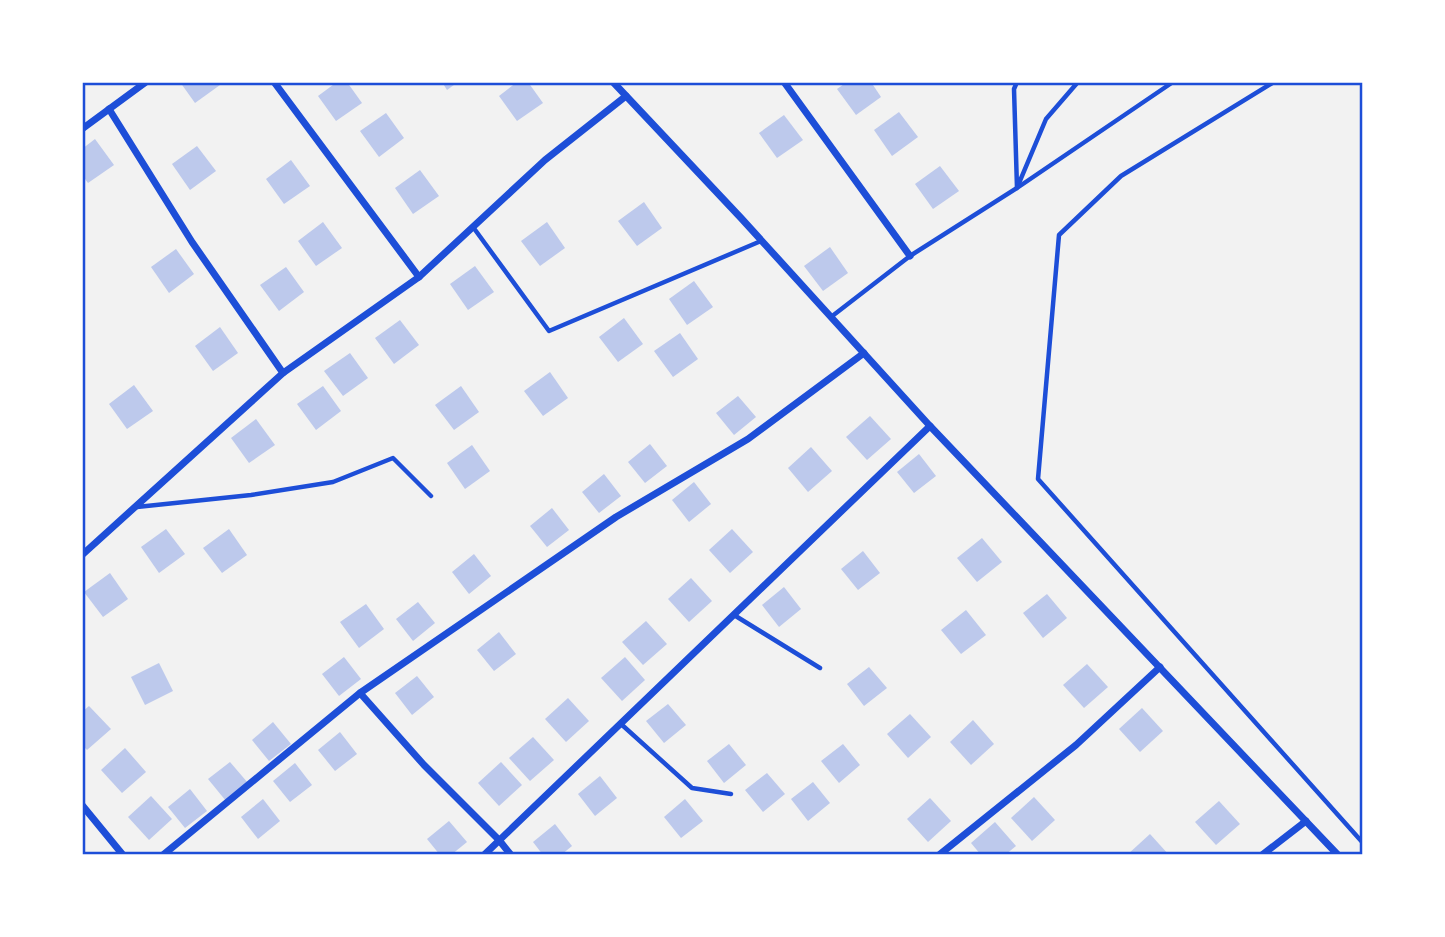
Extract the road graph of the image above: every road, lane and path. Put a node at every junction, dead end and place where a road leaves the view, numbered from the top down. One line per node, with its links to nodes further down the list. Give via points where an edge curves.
1 (146, 82): 10 (street)
2 (274, 82): 16 (street)
3 (613, 82): 9 (street)
4 (784, 82): 15 (street)
5 (1017, 82): 12 (lane)
6 (1078, 82): 12 (lane, via 1046,119)
7 (1173, 82): 12 (lane)
8 (1274, 82): 33 (lane, via 1121,176 1059,235 1038,479)
9 (626, 96): 13 (street, via 545,160); 14 (street)
10 (109, 109): 11 (street); 19 (street)
11 (82, 129)
12 (1017, 188): 15 (lane)
13 (473, 227): 14 (lane, via 549,331); 16 (street)
14 (762, 241): 17 (street)
15 (910, 256): 17 (lane)
16 (419, 276): 19 (street)
17 (831, 317): 18 (street)
18 (864, 353): 20 (street); 27 (street, via 748,439 615,517)
19 (282, 373): 22 (street)
20 (930, 426): 24 (street); 25 (street)
21 (430, 496): 22 (lane, via 393,458 332,482)
22 (137, 507): 23 (street)
23 (82, 555)
24 (733, 615): 26 (lane); 28 (street)
25 (1160, 667): 31 (street); 38 (street, via 1076,745)
26 (820, 668)
27 (360, 693): 32 (street); 35 (street)
28 (620, 723): 29 (lane, via 692,788); 32 (street)
29 (731, 794)
30 (82, 805): 34 (street)
31 (1306, 821): 39 (street); 40 (street)
32 (499, 840): 36 (street); 37 (street)
33 (1363, 843)
34 (123, 855)
35 (163, 855)
36 (484, 855)
37 (511, 855)
38 (939, 855)
39 (1262, 855)
40 (1338, 855)

